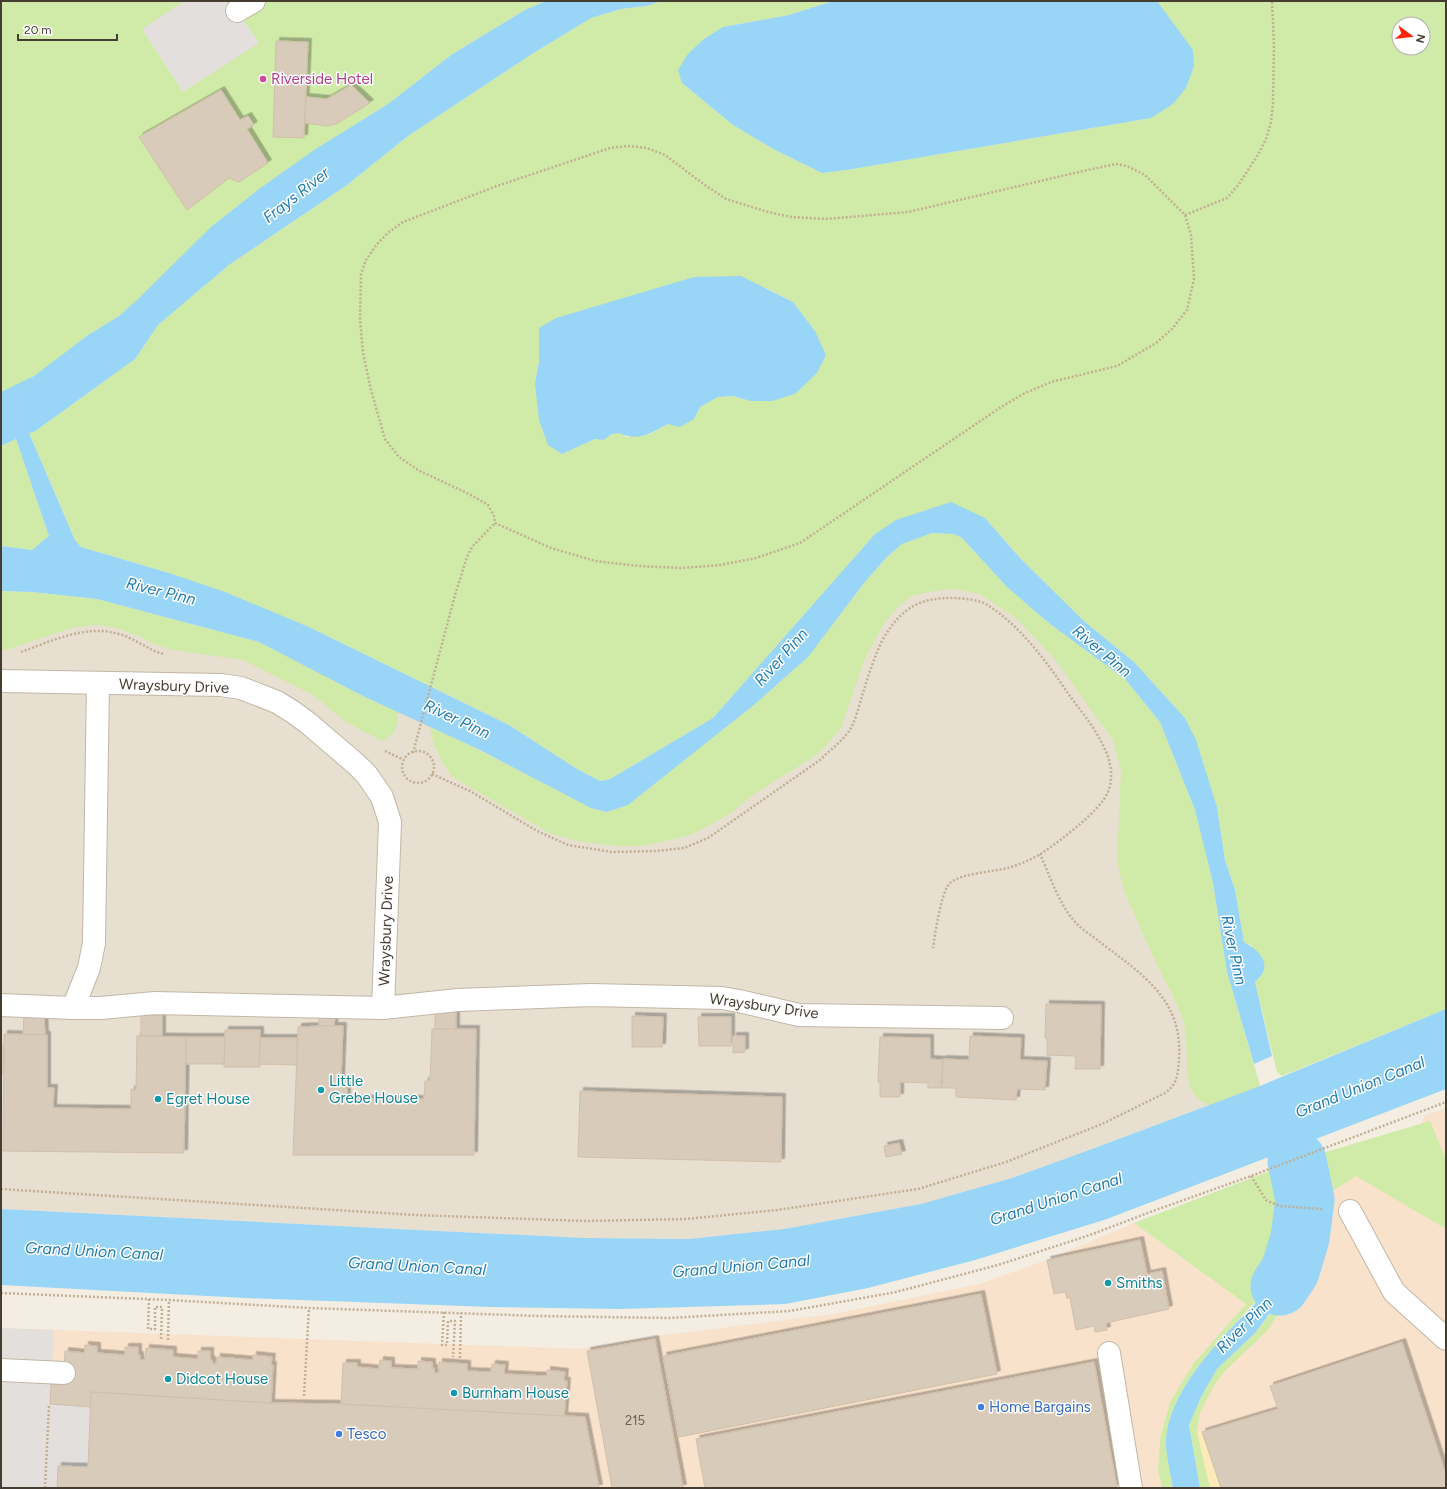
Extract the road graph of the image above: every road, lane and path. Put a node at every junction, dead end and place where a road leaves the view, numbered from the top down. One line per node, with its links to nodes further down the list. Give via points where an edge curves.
1 (1272, 1): 2 (path, via 1273,103 1266,139 1247,172 1227,198)
2 (1185, 215): 3 (path, via 1191,235 1194,279 1187,310 1172,329 1156,343 1117,366 1051,382 1025,393 800,543 756,558 720,565 682,568 638,566 595,561 551,548); 3 (path, via 1144,175 1127,166 1116,164 908,212 826,220 791,217 726,199 665,155 647,148 628,146 610,148 497,186 403,222 388,232 377,244 366,260 361,274 360,319 363,353 385,439 399,457 418,470 488,504)
3 (495, 524): 6 (path, via 472,547 467,557)
4 (1, 681): 5 (street, Wraysbury Drive)
5 (98, 684): 11 (street, via 94,943 89,968); 12 (street, Wraysbury Drive, via 221,685 241,688 277,702 293,712 367,775 382,797 390,822)
6 (413, 753): 7 (path, via 422,752 429,756 434,769); 7 (path, via 403,764 406,778 422,783)
7 (432, 774): 8 (path, via 470,791 537,831 568,845 612,852 684,848 708,838 820,760 836,745 854,721 882,642 890,628 911,607 923,601 940,598 969,600 988,605 1007,619 1032,645 1098,735 1107,752 1110,782 1101,804)
8 (1040, 854): 9 (path, via 1009,868 968,875 950,882 943,894); 16 (path, via 1060,898 1077,923 1144,976 1162,996 1175,1019 1179,1049 1178,1066 1175,1083 1165,1093 1102,1124 1006,1162 918,1189 777,1210 686,1219 584,1221 415,1215)
9 (933, 948)
10 (1, 1005): 11 (street, Wraysbury Drive)
11 (73, 1008): 12 (street, Wraysbury Drive, via 155,1003)
12 (383, 1008): 13 (street, Wraysbury Drive, via 458,1000 591,995 722,998 799,1015)
13 (1002, 1018)
14 (1446, 1102): 15 (path)
15 (1251, 1176): 17 (path, via 1266,1200 1279,1206); 24 (path, via 1090,1236 998,1265 865,1298 790,1311 669,1318)
16 (1, 1189)
17 (1326, 1210)
18 (1350, 1211): 25 (street, via 1394,1292)
19 (1, 1293): 20 (path)
20 (149, 1299): 21 (path); 27 (path, via 148,1329 155,1329 156,1307 162,1307)
21 (169, 1300): 22 (path); 26 (path)
22 (309, 1308): 23 (path); 33 (path)
23 (444, 1312): 24 (path); 29 (path, via 442,1345 447,1345 448,1321 455,1321)
24 (461, 1313): 30 (path)
25 (1446, 1339)
26 (168, 1340)
27 (161, 1341)
28 (1109, 1353): 36 (street)
29 (453, 1357)
30 (460, 1358)
31 (1, 1370): 32 (street)
32 (64, 1373)
33 (304, 1396)
34 (49, 1406): 35 (path)
35 (45, 1488)
36 (1131, 1488)

